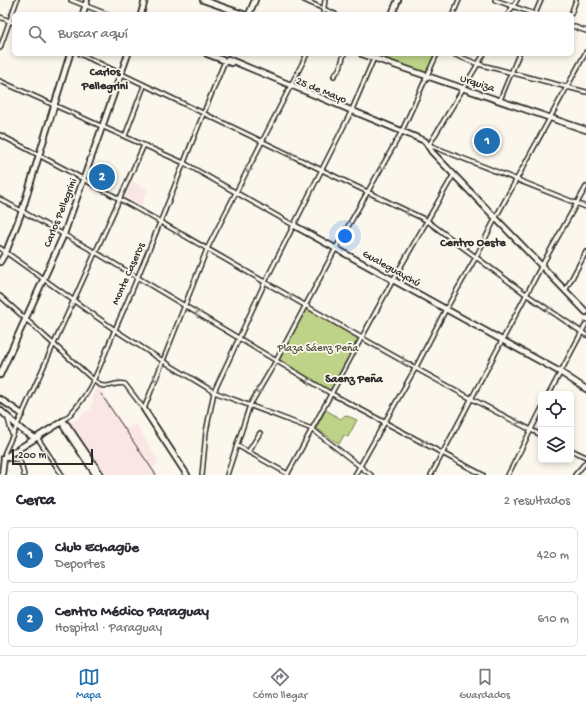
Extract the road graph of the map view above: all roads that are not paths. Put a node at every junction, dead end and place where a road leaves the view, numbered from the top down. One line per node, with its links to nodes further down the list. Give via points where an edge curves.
1 (17, 0): 17 (street)
2 (71, 0): 15 (street)
3 (87, 0): 15 (street)
4 (145, 0): 20 (street)
5 (203, 0): 21 (street)
6 (255, 0): 22 (street)
7 (304, 0): 23 (street)
8 (325, 0): 23 (street)
9 (398, 0): 24 (street)
10 (459, 0): 25 (street)
11 (495, 0): 16 (street)
12 (517, 0): 16 (street)
13 (541, 0): 28 (street)
14 (576, 0): 29 (street)
15 (85, 6): 18 (street); 19 (street)
16 (513, 7): 26 (street); 27 (street)
17 (12, 12)
18 (84, 12)
19 (102, 12)
20 (142, 12)
21 (237, 12)
22 (250, 12)
23 (324, 12)
24 (393, 12)
25 (454, 12)
26 (509, 12)
27 (529, 12)
28 (536, 12)
29 (572, 12)
30 (12, 13): 32 (street)
31 (0, 17): 32 (street)
32 (9, 21): 33 (street); 36 (street)
33 (12, 23)
34 (574, 27): 35 (street)
35 (586, 31)
36 (0, 48)
37 (586, 52): 58 (street)
38 (69, 56): 62 (street)
39 (84, 56): 52 (street)
40 (127, 56): 52 (street, Carlos Pellegrini)
41 (217, 56): 49 (street, 25 de Mayo)
42 (306, 56): 57 (street)
43 (343, 56): 53 (street, via 340,68)
44 (375, 56): 54 (street, Urquiza); 63 (street)
45 (436, 56): 54 (street)
46 (458, 56): 50 (street)
47 (483, 56): 50 (street)
48 (518, 56): 51 (street)
49 (227, 58): 57 (street, 25 de Mayo); 64 (street, Monte Caseros)
50 (478, 64): 51 (street); 59 (street)
51 (511, 72): 58 (street); 61 (street)
52 (121, 74): 56 (street); 66 (street, Carlos Pellegrini)
53 (334, 76)
54 (428, 77): 59 (street, Urquiza); 68 (street)
55 (0, 81): 62 (street, Gualeguaychú)
56 (144, 86): 64 (street); 70 (street)
57 (291, 87): 63 (street, 25 de Mayo); 71 (street)
58 (566, 87): 60 (street); 65 (street)
59 (462, 89): 61 (street, Urquiza); 73 (street)
60 (586, 92)
61 (500, 100): 65 (street, Urquiza)
62 (54, 106): 66 (street, Gualeguaychú); 74 (street)
63 (351, 111): 68 (street, 25 de Mayo); 76 (street)
64 (203, 113): 71 (street); 75 (street, Monte Caseros)
65 (551, 117): 67 (street, Urquiza); 79 (street)
66 (103, 126): 70 (street, Gualeguaychú); 78 (street, Carlos Pellegrini)
67 (586, 130)
68 (402, 132): 73 (street, 25 de Mayo); 81 (street, one-way to 81)
69 (0, 136): 74 (street)
70 (126, 136): 72 (street, Gualeguaychú)
71 (263, 142): 76 (street, one-way to 71); 82 (street, one-way to 82)
72 (144, 145): 75 (street, Gualeguaychú); 84 (street)
73 (429, 145): 77 (street, via 432,152); 79 (street, 25 de Mayo)
74 (39, 155): 78 (street); 87 (street)
75 (184, 163): 82 (street, Gualeguaychú); 90 (street, Monte Caseros)
76 (322, 171): 81 (street); 91 (street)
77 (454, 174): 88 (street); 89 (street)
78 (84, 178): 84 (street); 92 (street, Carlos Pellegrini)
79 (516, 181): 85 (street, 25 de Mayo); 88 (street)
80 (586, 187): 85 (street)
81 (367, 192): 89 (street, one-way to 81); 95 (street)
82 (236, 193): 91 (street, Gualeguaychú); 94 (street)
83 (0, 198): 87 (street)
84 (118, 199): 90 (street); 97 (street)
85 (577, 203): 86 (street, 25 de Mayo); 101 (street)
86 (586, 207)
87 (22, 210): 92 (street); 96 (street)
88 (496, 217): 99 (street); 101 (street)
89 (426, 220): 99 (street); 104 (street)
90 (161, 223): 94 (street, one-way to 94); 103 (street, Monte Caseros)
91 (295, 226): 95 (street, Gualeguaychú); 105 (street)
92 (64, 234): 97 (street); 102 (street, Carlos Pellegrini)
93 (0, 248): 96 (street)
94 (207, 249): 105 (street); 110 (street)
95 (335, 249): 104 (street, Gualeguaychú); 111 (street)
96 (6, 252): 100 (street); 102 (street)
97 (96, 252): 103 (street); 109 (street)
98 (586, 253): 106 (street)
99 (476, 257): 107 (street); 112 (street)
100 (0, 262)
101 (542, 265): 106 (street); 107 (street)
102 (43, 278): 109 (street); 114 (street, Carlos Pellegrini)
103 (138, 278): 110 (street); 116 (street, Monte Caseros)
104 (393, 280): 112 (street, Gualeguaychú); 119 (street)
105 (265, 282): 111 (street, one-way to 111); 120 (street)
106 (565, 291): 113 (street)
107 (528, 295): 117 (street, one-way to 107); 121 (street)
108 (0, 296): 114 (street)
109 (74, 300): 116 (street); 122 (street)
110 (185, 306): 120 (street, one-way to 110); 123 (street)
111 (305, 306): 119 (street); 124 (street)
112 (446, 309): 121 (street, Gualeguaychú); 125 (street)
113 (586, 312)
114 (25, 318): 122 (street); 127 (street, Carlos Pellegrini)
115 (586, 324): 117 (street)
116 (115, 330): 123 (street); 128 (street, Monte Caseros)
117 (582, 332): 118 (street); 126 (street)
118 (586, 335)
119 (362, 337): 125 (street, one-way to 125); 132 (street)
120 (238, 338): 124 (street); 131 (street)
121 (503, 341): 126 (street, Gualeguaychú); 133 (street)
122 (54, 344): 128 (street); 138 (street)
123 (163, 361): 131 (street); 136 (street, one-way to 136)
124 (276, 361): 132 (street, one-way to 124); 135 (street, one-way to 135)
125 (416, 367): 133 (street); 142 (street)
126 (560, 372): 129 (street, Gualeguaychú); 130 (street)
127 (0, 375)
128 (95, 381): 136 (street, via 107,387 118,383 125,384); 141 (street, Monte Caseros, via 75,410)
129 (586, 389)
130 (550, 391)
131 (214, 392): 135 (street); 166 (street, via 206,432)
132 (330, 393): 142 (street); 146 (street)
133 (473, 398): 147 (street, one-way to 147); 155 (street)
134 (0, 399): 138 (street)
135 (250, 406): 146 (street); 152 (street)
136 (144, 409): 165 (street)
137 (0, 410): 140 (street)
138 (22, 414): 143 (street)
139 (538, 416): 147 (street)
140 (8, 417): 143 (street); 150 (street, via 12,426)
141 (65, 419): 144 (street); 145 (street, Monte Caseros)
142 (384, 422): 155 (street, one-way to 142); 159 (street)
143 (17, 426): 150 (street); 151 (street)
144 (67, 427): 145 (street); 160 (street); 164 (street)
145 (51, 428): 151 (street, Monte Caseros)
146 (312, 429): 159 (street); 168 (street)
147 (531, 430): 149 (street); 173 (street)
148 (260, 433): 154 (street)
149 (538, 434)
150 (12, 436): 157 (street)
151 (36, 438): 157 (street, Monte Caseros); 163 (street)
152 (238, 446): 154 (street); 167 (street)
153 (574, 451): 156 (street)
154 (248, 452): 168 (street)
155 (442, 453): 171 (street); 172 (street)
156 (586, 457)
157 (2, 458): 161 (street); 162 (street, via 18,459)
158 (586, 462): 174 (street)
159 (360, 465): 169 (street); 170 (street)
160 (95, 474)
161 (2, 475)
162 (24, 475)
163 (62, 475)
164 (101, 475)
165 (187, 475)
166 (202, 475)
167 (227, 475)
168 (288, 475)
169 (355, 475)
170 (371, 475)
171 (431, 475)
172 (483, 475)
173 (508, 475)
174 (575, 475)

